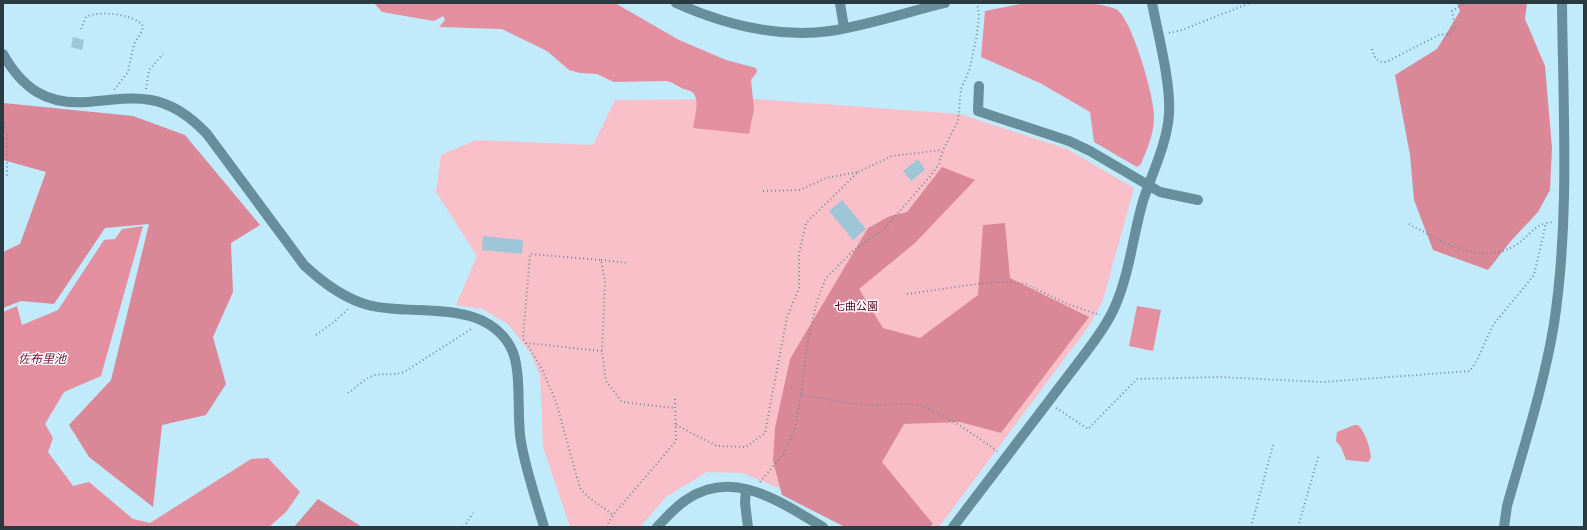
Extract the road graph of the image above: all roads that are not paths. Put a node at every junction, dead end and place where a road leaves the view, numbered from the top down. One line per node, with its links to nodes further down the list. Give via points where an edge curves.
1 (676, 3): 6 (street, via 723,21 753,28 812,32)
2 (840, 3): 6 (street)
3 (945, 3): 6 (street)
4 (1152, 3): 9 (street, via 1167,84 1169,113 1166,132)
5 (1562, 3): 17 (street, via 1563,220 1560,275 1546,364 1507,506)
6 (844, 28)
7 (3, 54): 12 (street, via 24,84 46,97 72,102 146,99 176,109 199,125 304,265 334,290 367,304 385,308 454,312 488,324 502,334 511,347 516,361 521,442)
8 (979, 86): 9 (street, via 978,111 1069,141)
9 (1148, 186): 10 (street, via 1160,192); 16 (street, via 1124,280 1108,319 1088,350)
10 (1198, 200)
11 (751, 490): 13 (street, via 725,487 700,492 686,500); 14 (street, via 745,503); 15 (street, via 778,500)
12 (544, 527)
13 (657, 527)
14 (748, 527)
15 (823, 527)
16 (954, 527)
17 (1504, 527)

